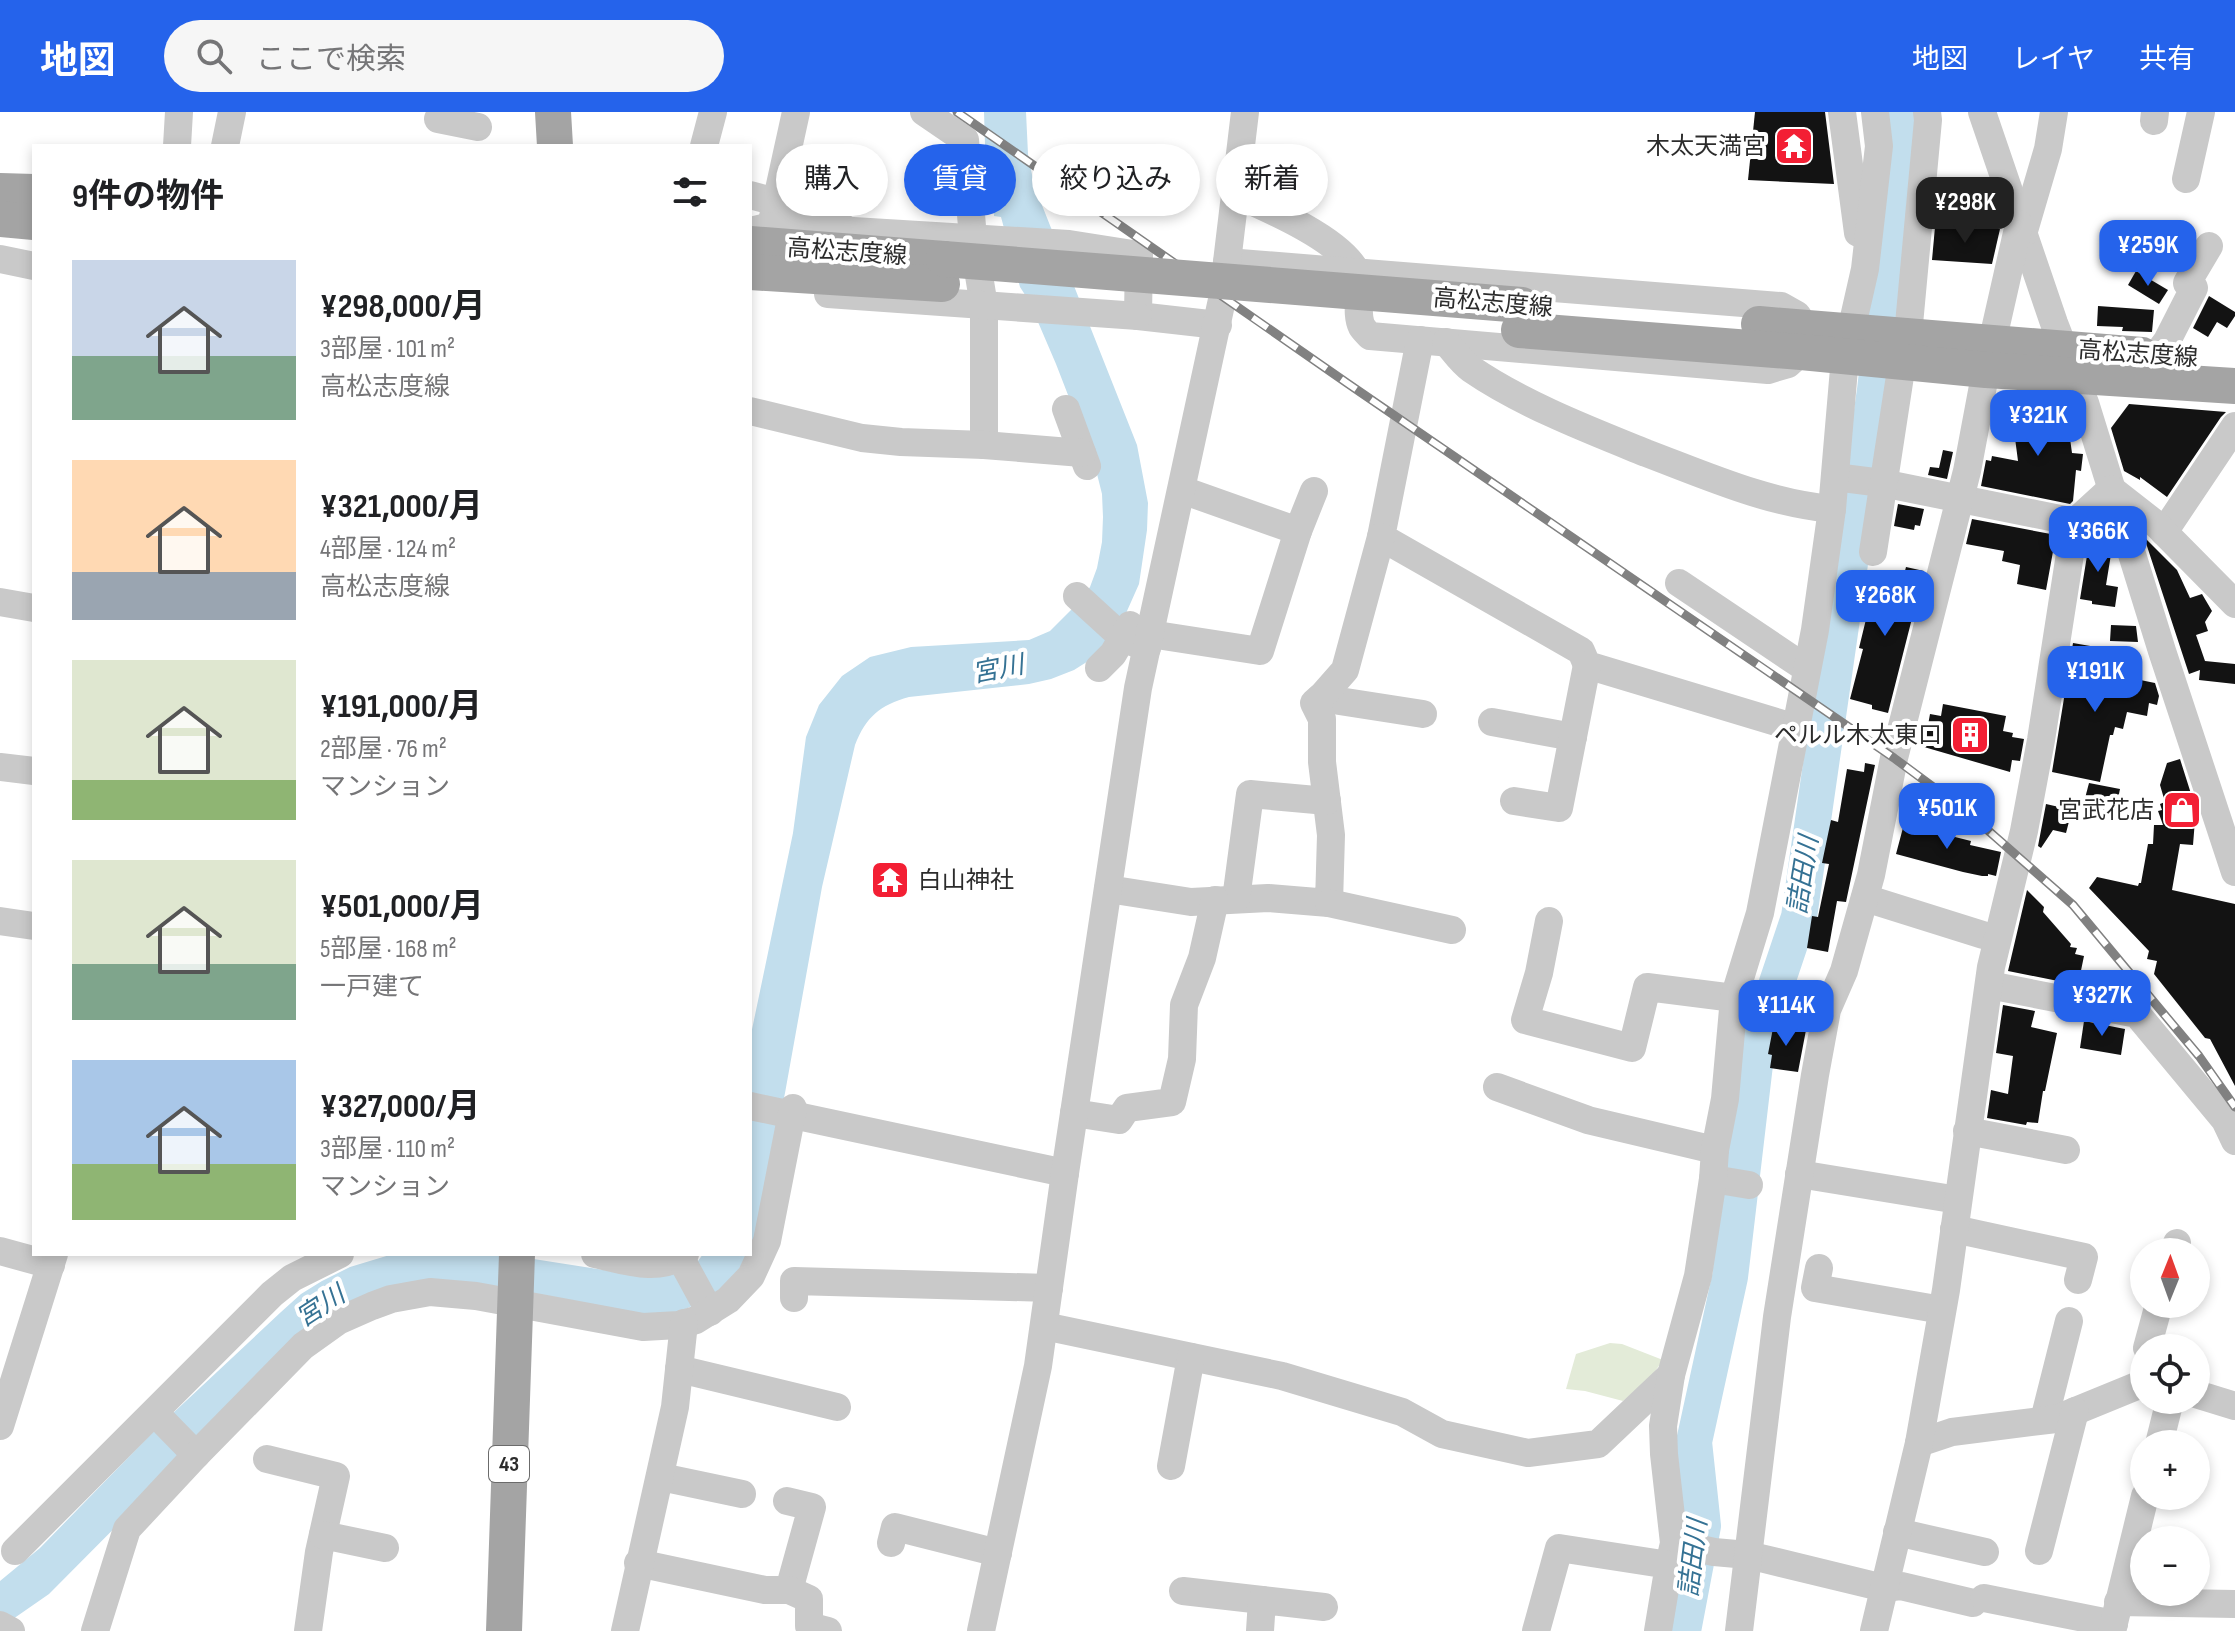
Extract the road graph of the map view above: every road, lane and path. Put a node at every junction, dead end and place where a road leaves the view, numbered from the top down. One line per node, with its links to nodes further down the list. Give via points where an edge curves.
1 (179, 112): 14 (street)
2 (232, 112): 15 (street)
3 (553, 112): 16 (main road)
4 (713, 112): 17 (street)
5 (796, 112): 25 (street)
6 (924, 112): 28 (street, via 965,140)
7 (1245, 112): 18 (street)
8 (1842, 112): 34 (street)
9 (1875, 112): 34 (street, via 1879,146)
10 (1927, 112): 47 (street)
11 (1982, 112): 27 (street)
12 (2054, 112): 27 (street, via 2048,149)
13 (2201, 112): 19 (street)
14 (177, 144)
15 (225, 144)
16 (555, 144)
17 (705, 144)
18 (1241, 144)
19 (2186, 179)
20 (0, 191): 21 (main road)
21 (32, 192)
22 (1232, 216): 32 (street)
23 (1283, 216): 37 (street, via 1344,255)
24 (0, 219): 26 (main road)
25 (759, 220): 28 (street); 36 (main road, 高松志度線)
26 (32, 222)
27 (2021, 228): 48 (street); 50 (street)
28 (985, 240): 29 (street); 39 (street); 40 (street)
29 (1069, 244): 41 (street, via 1139,255); 42 (street)
30 (2209, 246): 49 (street, via 2187,283 2194,288)
31 (0, 259): 33 (street)
32 (1227, 262): 37 (street); 43 (street)
33 (32, 266)
34 (1865, 269): 46 (street)
35 (752, 272): 36 (main road, 高松志度線)
36 (943, 272): 44 (main road, 高松志度線, bridge)
37 (1357, 272): 44 (street, via 1781,306 1797,315); 45 (street, via 1361,325 1370,336)
38 (752, 287): 39 (street)
39 (984, 306): 40 (street); 56 (street)
40 (1031, 315): 42 (street)
41 (1138, 316): 42 (street); 43 (street)
42 (1097, 320)
43 (1218, 325): 60 (street)
44 (1803, 340): 45 (street, via 1788,364 1768,370); 46 (main road, 高松志度線)
45 (1433, 341): 63 (street, via 1498,386 1590,431 1741,490); 67 (street)
46 (1852, 344): 47 (main road, 高松志度線); 57 (street)
47 (1901, 349): 48 (main road, 高松志度線); 58 (street)
48 (1989, 356): 50 (main road, 高松志度線); 62 (street)
49 (2156, 356): 50 (main road, 高松志度線); 51 (main road, 高松志度線)
50 (2069, 362): 52 (main road, 高松志度線); 59 (street)
51 (2235, 362)
52 (2235, 386)
53 (1066, 409): 56 (street, via 1084,460)
54 (752, 411): 56 (street, via 862,438)
55 (2235, 426): 66 (street)
56 (984, 445)
57 (1835, 477): 58 (street); 63 (street)
58 (1882, 483): 62 (street); 68 (street)
59 (2111, 489): 64 (street); 66 (street); 87 (street)
60 (1182, 490): 65 (street); 74 (street)
61 (1314, 491): 65 (street)
62 (1960, 499): 64 (street); 89 (street, via 1894,758)
63 (1832, 509): 77 (street)
64 (2075, 522): 97 (street, via 2039,755)
65 (1298, 531): 74 (street, via 1260,651)
66 (2164, 532): 70 (street)
67 (1381, 537): 75 (street, via 1581,651); 78 (street, via 1345,670)
68 (1873, 552)
69 (1679, 583): 77 (street)
70 (2230, 588)
71 (1079, 596): 74 (street)
72 (0, 602): 73 (street)
73 (32, 608)
74 (1134, 636): 76 (street); 88 (street, via 1138,688)
75 (1587, 665): 81 (street); 82 (street)
76 (1099, 668)
77 (1807, 669): 81 (street)
78 (1320, 698): 79 (street); 85 (street, via 1314,703 1322,719)
79 (1423, 714)
80 (1492, 722): 82 (street)
81 (1796, 728): 98 (street, via 1760,913)
82 (1573, 737): 86 (street, via 1559,808)
83 (0, 767): 84 (street)
84 (32, 771)
85 (1327, 801): 90 (street, via 1250,794); 91 (street)
86 (1514, 801)
87 (2235, 872)
88 (1108, 889): 90 (street, via 1191,902); 102 (street)
89 (1865, 898): 96 (street); 108 (street, via 1827,1010)
90 (1225, 900): 91 (street); 102 (street, via 1184,1005 1182,1059 1172,1102 1127,1108 1119,1120)
91 (1329, 903): 95 (street)
92 (0, 921): 94 (street)
93 (1549, 921): 98 (street, via 1525,1020 1632,1048 1647,987)
94 (32, 926)
95 (1452, 930)
96 (1983, 935)
97 (1989, 985): 103 (street); 104 (street, via 2137,1014 2225,1120)
98 (1734, 998): 105 (street)
99 (1497, 1087): 105 (street, via 1588,1120)
100 (752, 1106): 101 (street)
101 (790, 1113): 107 (street); 126 (street, via 771,1225 759,1261 740,1289)
102 (1074, 1113): 107 (street)
103 (1967, 1131): 106 (street); 111 (street)
104 (2235, 1141)
105 (1715, 1150): 109 (street)
106 (2066, 1150)
107 (1065, 1173): 122 (street)
108 (1799, 1174): 111 (street); 157 (street)
109 (1713, 1179): 110 (street); 131 (street, via 1698,1276)
110 (1749, 1185)
111 (1958, 1200): 112 (street)
112 (1954, 1229): 121 (street, via 2084,1257); 125 (street)
113 (0, 1251): 114 (street)
114 (32, 1256)
115 (336, 1256): 137 (street, via 272,1294)
116 (517, 1256): 124 (main road, 43)
117 (605, 1256): 118 (street, via 650,1265)
118 (683, 1258): 126 (street)
119 (52, 1259): 139 (street)
120 (1819, 1268): 125 (street, via 1815,1288)
121 (2078, 1280)
122 (1049, 1288): 123 (street, via 794,1281); 128 (street)
123 (794, 1298)
124 (515, 1300): 126 (street, via 643,1327); 141 (street, via 430,1292 391,1299 338,1321 303,1346); 168 (main road, 43)
125 (1942, 1310): 140 (street)
126 (701, 1314): 130 (street)
127 (2069, 1321): 138 (street)
128 (1044, 1326): 129 (street); 155 (street)
129 (1191, 1357): 131 (street, via 1282,1376 1402,1412 1442,1434 1528,1453 1598,1444); 143 (street)
130 (679, 1369): 135 (street); 144 (street)
131 (1671, 1375): 156 (street, via 1663,1440)
132 (2130, 1382): 136 (street)
133 (2210, 1398): 134 (street)
134 (2235, 1406)
135 (837, 1407)
136 (2075, 1411): 138 (street); 153 (street)
137 (158, 1416): 141 (street); 152 (street)
138 (2044, 1420): 140 (street, via 1952,1432)
139 (0, 1426)
140 (1919, 1443): 148 (street)
141 (195, 1454): 166 (street, via 127,1529)
142 (267, 1459): 149 (street, via 336,1476)
143 (1171, 1466)
144 (661, 1477): 145 (street); 158 (street)
145 (742, 1494)
146 (787, 1501): 160 (street, via 812,1507)
147 (2142, 1510): 165 (street)
148 (1897, 1532): 154 (street); 159 (street)
149 (323, 1535): 151 (street); 167 (street)
150 (891, 1543): 155 (street, via 895,1527)
151 (385, 1548)
152 (15, 1551)
153 (2039, 1551)
154 (1985, 1552)
155 (998, 1553): 171 (street)
156 (1672, 1554): 157 (street); 173 (street, via 1559,1548); 174 (street)
157 (1748, 1555): 159 (street); 175 (street)
158 (639, 1563): 160 (street, via 765,1590); 169 (street)
159 (1884, 1588): 165 (street, via 1901,1586); 176 (street)
160 (789, 1590): 170 (street, via 809,1599 809,1626)
161 (1183, 1591): 162 (street)
162 (1262, 1600): 164 (street); 172 (street)
163 (2235, 1604): 165 (street)
164 (1324, 1607)
165 (2115, 1619)
166 (95, 1631)
167 (308, 1631)
168 (504, 1631)
169 (625, 1631)
170 (828, 1631)
171 (981, 1631)
172 (1260, 1631)
173 (1536, 1631)
174 (1658, 1631)
175 (1739, 1631)
176 (1874, 1631)

